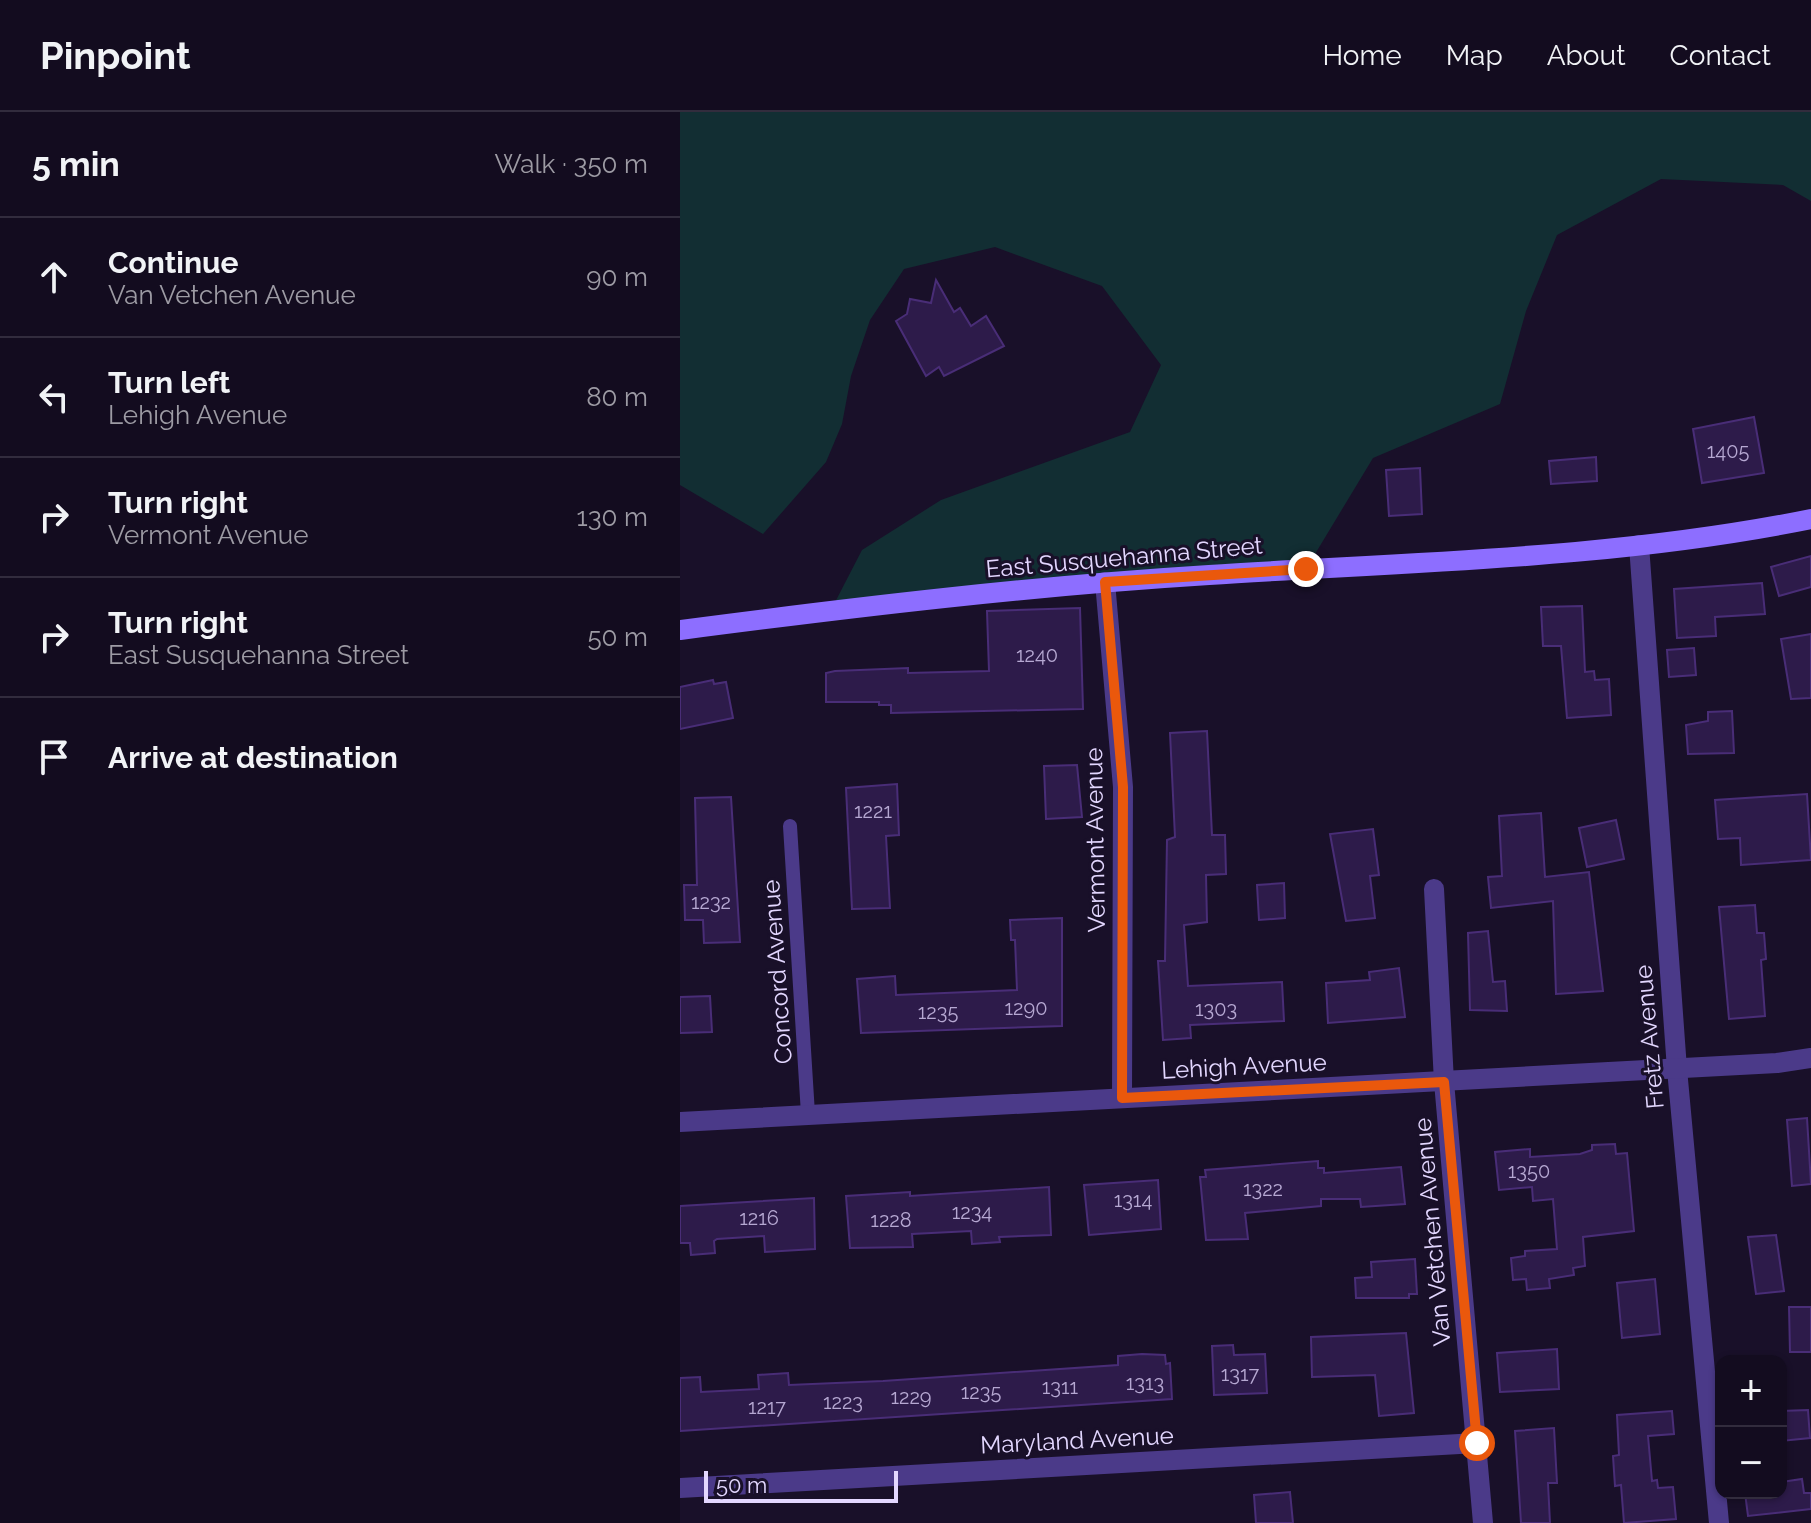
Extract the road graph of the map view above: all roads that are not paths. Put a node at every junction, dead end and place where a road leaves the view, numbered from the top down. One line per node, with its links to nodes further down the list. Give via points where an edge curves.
1 (1811, 519): 2 (main road, East Susquehanna Street)
2 (1639, 545): 3 (main road, East Susquehanna Street); 8 (street, Fretz Avenue)
3 (1105, 582): 4 (main road, East Susquehanna Street); 10 (street, Vermont Avenue, via 1123,787)
4 (680, 630)
5 (790, 826): 11 (lane, Concord Avenue)
6 (1434, 889): 9 (street, Van Vetchen Avenue)
7 (1811, 1058): 8 (street, Lehigh Avenue)
8 (1677, 1069): 9 (street, Lehigh Avenue); 16 (street, Fretz Avenue)
9 (1444, 1082): 10 (street, Lehigh Avenue); 13 (street, Van Vetchen Avenue)
10 (1122, 1098): 11 (street, Lehigh Avenue)
11 (808, 1114): 12 (street, Lehigh Avenue)
12 (680, 1122)
13 (1477, 1443): 14 (street, Maryland Avenue); 15 (street, Van Vetchen Avenue)
14 (680, 1488)
15 (1483, 1523)
16 (1719, 1523)

